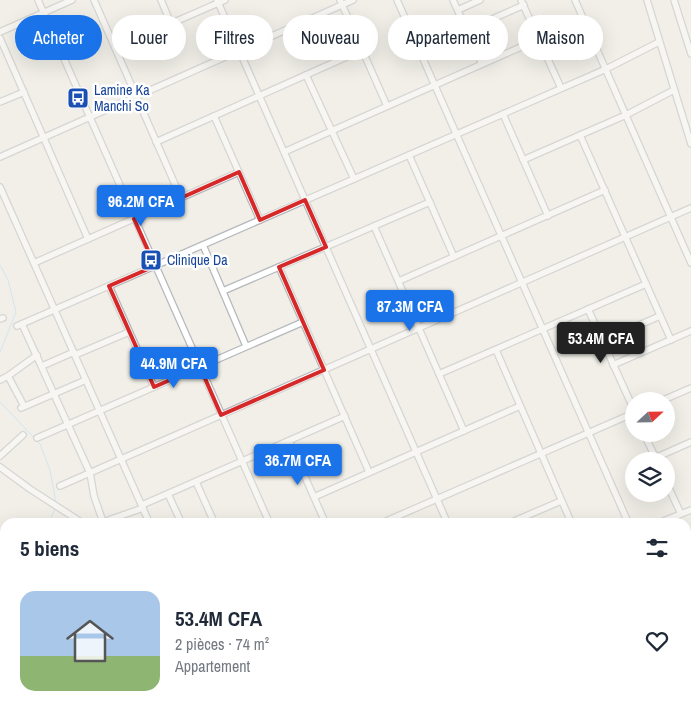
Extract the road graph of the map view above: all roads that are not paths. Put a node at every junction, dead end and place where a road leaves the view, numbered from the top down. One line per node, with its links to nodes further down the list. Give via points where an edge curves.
1 (38, 0): 16 (street)
2 (72, 0): 16 (street)
3 (94, 0): 27 (street)
4 (160, 0): 17 (street)
5 (353, 0): 13 (street)
6 (397, 0): 41 (street)
7 (453, 0): 15 (street)
8 (480, 0): 15 (street)
9 (575, 0): 39 (street)
10 (647, 0): 28 (street)
11 (674, 0): 29 (street)
12 (220, 1): 18 (street); 23 (street)
13 (341, 2): 19 (street); 25 (street)
14 (522, 2): 21 (street); 22 (street)
15 (458, 10): 20 (street)
16 (43, 13): 24 (street); 52 (street)
17 (167, 15)
18 (226, 15)
19 (347, 15)
20 (460, 15)
21 (498, 15)
22 (528, 15)
23 (186, 17)
24 (0, 32)
25 (273, 34)
26 (0, 38): 44 (street)
27 (112, 41)
28 (659, 42): 39 (street); 43 (street)
29 (691, 54)
30 (120, 60): 45 (street)
31 (217, 60): 45 (street)
32 (244, 60): 46 (street)
33 (340, 60): 40 (street)
34 (366, 60): 48 (street)
35 (480, 60): 38 (street)
36 (491, 60): 38 (street)
37 (548, 60): 42 (street)
38 (482, 64): 41 (street)
39 (606, 69): 42 (street); 50 (street)
40 (306, 75): 46 (street); 53 (street)
41 (434, 85): 48 (street); 54 (street)
42 (561, 88): 49 (street)
43 (674, 90): 50 (street); 58 (street)
44 (24, 92): 47 (street); 56 (street)
45 (136, 96): 52 (street); 57 (street)
46 (260, 96): 51 (street); 59 (street)
47 (0, 102)
48 (387, 106): 53 (street)
49 (503, 114): 54 (street); 62 (street)
50 (626, 114): 55 (street); 72 (street)
51 (214, 116): 57 (street); 63 (street)
52 (89, 117): 56 (street); 73 (street)
53 (332, 131): 59 (street); 64 (street)
54 (456, 134): 60 (street); 76 (street)
55 (580, 135): 62 (street); 66 (street)
56 (44, 137): 61 (street); 78 (street)
57 (156, 142): 67 (street)
58 (691, 144)
59 (284, 152): 68 (street)
60 (409, 155): 64 (street); 69 (street)
61 (0, 157)
62 (523, 160): 71 (street)
63 (239, 172): 67 (street); 74 (street)
64 (354, 179): 68 (street)
65 (0, 187): 82 (street)
66 (605, 190): 71 (street); 77 (street)
67 (181, 198): 73 (street)
68 (305, 200): 74 (street); 80 (street)
69 (430, 202): 75 (street); 81 (street)
70 (691, 208): 72 (street)
71 (548, 216): 76 (street)
72 (671, 217): 77 (street); 83 (street)
73 (134, 218): 78 (street); 84 (street)
74 (260, 220): 79 (street)
75 (374, 226): 80 (street); 86 (street)
76 (501, 236): 81 (street); 87 (street)
77 (625, 237): 87 (street); 88 (street)
78 (88, 239): 82 (street)
79 (203, 245): 84 (street); 90 (street)
80 (326, 247): 85 (street); 102 (street)
81 (454, 257): 86 (street)
82 (34, 263): 92 (street)
83 (691, 263)
84 (155, 266): 89 (street); 108 (street)
85 (279, 267): 90 (street); 94 (street)
86 (399, 281): 95 (street)
87 (522, 283): 95 (street); 96 (street)
88 (646, 284): 91 (street); 93 (street)
89 (109, 286): 92 (street); 98 (street)
90 (223, 292): 101 (street)
91 (588, 309): 96 (street); 100 (street)
92 (55, 310): 104 (street); 105 (street, via 20,325)
93 (660, 316): 99 (street); 100 (street)
94 (303, 322): 101 (street); 109 (street)
95 (419, 328): 102 (street); 110 (street)
96 (542, 329): 103 (street); 126 (street)
97 (691, 331): 99 (street)
98 (129, 332): 104 (street); 114 (street)
99 (671, 340): 106 (street)
100 (602, 341): 106 (street)
101 (246, 346): 108 (street)
102 (371, 349): 109 (street); 131 (street)
103 (496, 350): 110 (street); 119 (street)
104 (74, 354): 107 (street); 113 (street)
105 (37, 355): 107 (street); 111 (street)
106 (613, 365): 116 (street)
107 (42, 366): 117 (street)
108 (200, 367): 114 (street); 121 (street)
109 (324, 370): 121 (street); 122 (street)
110 (439, 374): 125 (street)
111 (8, 376): 112 (street); 117 (street, via 22,407)
112 (0, 380)
113 (86, 380): 117 (street); 120 (street)
114 (154, 387): 120 (street)
115 (691, 388): 118 (street)
116 (625, 392)
117 (54, 393): 124 (street)
118 (675, 395)
119 (520, 406): 125 (street); 133 (street)
120 (100, 410): 124 (street); 135 (street)
121 (221, 415): 135 (street); 136 (street)
122 (345, 416): 129 (street); 138 (street)
123 (625, 416): 126 (street)
124 (68, 424): 128 (street); 139 (street)
125 (464, 431): 131 (street)
126 (588, 433): 133 (street); 162 (street)
127 (23, 435): 134 (street)
128 (37, 438)
129 (289, 441): 136 (street); 143 (street)
130 (691, 442): 132 (street)
131 (416, 452): 138 (street); 144 (street)
132 (670, 452)
133 (541, 454): 144 (street); 145 (street)
134 (0, 456)
135 (121, 459): 139 (street); 147 (street)
136 (242, 461): 140 (street); 156 (street)
137 (0, 467): 150 (street)
138 (369, 472): 143 (street)
139 (90, 473): 141 (street); 151 (street)
140 (196, 482): 142 (street); 155 (street)
141 (60, 486)
142 (168, 494): 147 (street); 154 (street)
143 (314, 497): 157 (street)
144 (437, 499): 158 (street); 159 (street)
145 (561, 501): 160 (street); 161 (street)
146 (675, 501): 149 (street)
147 (142, 506): 152 (street); 153 (street)
148 (691, 510): 149 (street)
149 (681, 514): 163 (street)
150 (76, 518)
151 (102, 518)
152 (113, 518)
153 (148, 518)
154 (179, 518)
155 (212, 518)
156 (267, 518)
157 (323, 518)
158 (393, 518)
159 (445, 518)
160 (521, 518)
161 (569, 518)
162 (626, 518)
163 (670, 518)
164 (0, 548): 165 (street)
165 (0, 558)

